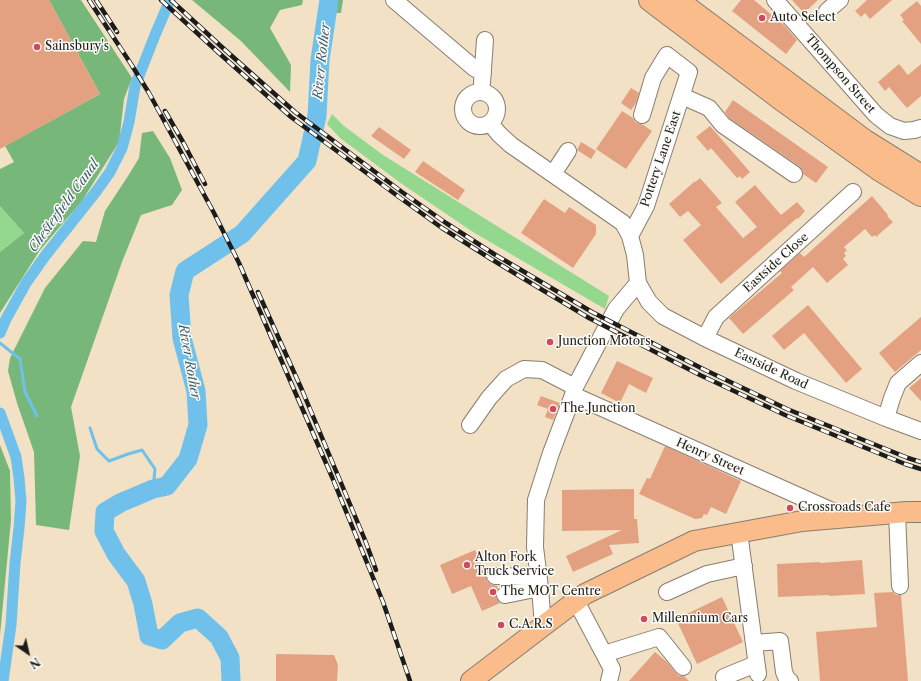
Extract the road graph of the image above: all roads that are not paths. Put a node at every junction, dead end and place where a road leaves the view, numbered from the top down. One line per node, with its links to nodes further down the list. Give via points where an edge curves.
1 (394, 0): 8 (street)
2 (650, 0): 19 (highway, via 781,99 880,170)
3 (677, 0): 17 (highway, via 865,141)
4 (775, 0): 13 (street, Thompson Street, via 876,115 890,126 904,131)
5 (840, 0): 6 (street)
6 (827, 11)
7 (485, 40): 8 (street)
8 (483, 73): 9 (street)
9 (482, 92): 12 (street, via 493,98 496,104 497,112); 12 (street, via 472,94 466,100 463,111 473,125)
10 (682, 96): 11 (street, Pottery Lane East, via 689,72 667,55 653,78); 16 (street, via 708,108 723,125); 20 (street, Pottery Lane East, via 646,206)
11 (642, 115)
12 (490, 123): 15 (street, via 511,145)
13 (918, 129)
14 (568, 151): 15 (street)
15 (553, 174): 20 (street, via 623,223)
16 (794, 174)
17 (921, 176)
18 (854, 192): 22 (street, Eastside Close, via 716,317)
19 (921, 195)
20 (630, 236): 21 (street)
21 (638, 283): 22 (street, Eastside Road, via 649,302 663,316); 24 (street, via 616,309)
22 (705, 338): 25 (street, Eastside Road, via 796,381)
23 (921, 363): 25 (street, via 898,384)
24 (574, 391): 26 (street, Henry Street, via 542,370 524,369 506,379); 30 (street, Henry Street); 34 (street, via 536,500 535,547)
25 (886, 418): 27 (street, Eastside Road)
26 (470, 425)
27 (921, 431)
28 (921, 512): 29 (main road)
29 (897, 513): 30 (main road); 35 (street)
30 (848, 518): 31 (main road, via 802,521)
31 (739, 532): 32 (street); 38 (main road, via 694,541 585,594)
32 (744, 566): 36 (street, via 707,574); 40 (street)
33 (495, 576): 34 (street)
34 (539, 582): 37 (street); 39 (street)
35 (900, 586)
36 (667, 592)
37 (505, 595)
38 (576, 601): 39 (main road); 41 (street)
39 (543, 626): 44 (main road)
40 (754, 642): 43 (street, via 757,669); 46 (street, via 780,641 784,672)
41 (604, 654): 42 (street, via 659,637); 45 (street, via 612,669)
42 (683, 667)
43 (724, 677)
44 (471, 681)
45 (609, 681)
46 (790, 681)

